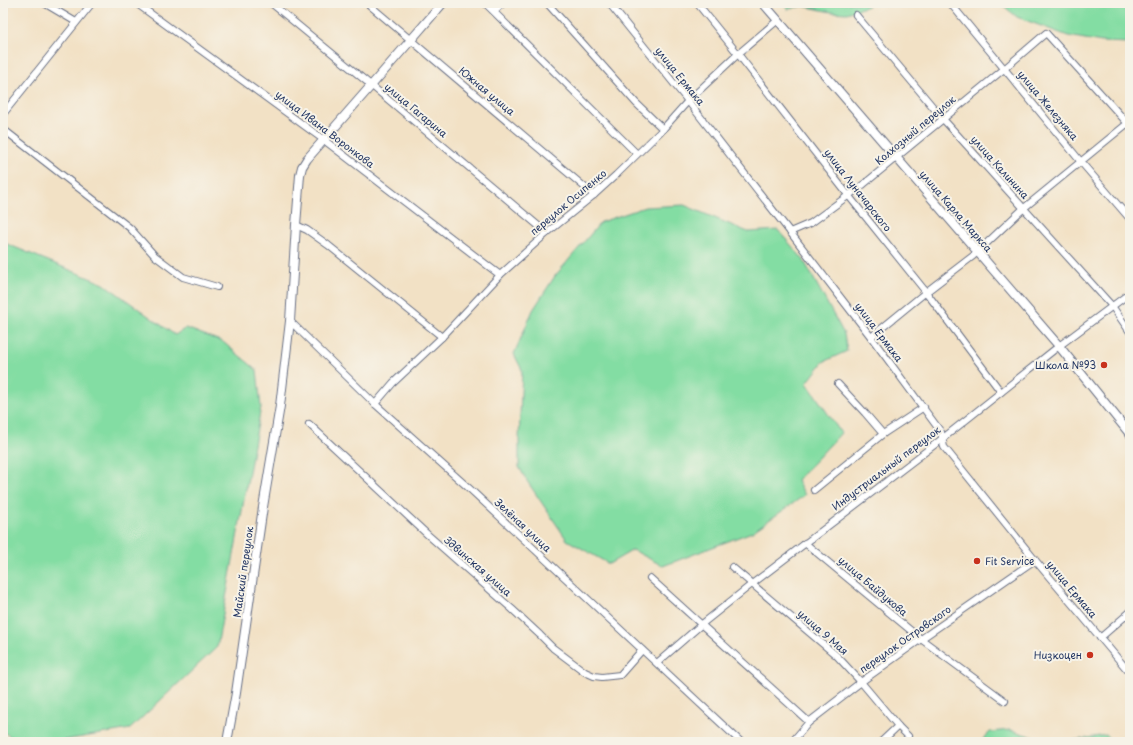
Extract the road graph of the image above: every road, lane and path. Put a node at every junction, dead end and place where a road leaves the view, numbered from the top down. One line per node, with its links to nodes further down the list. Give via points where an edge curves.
1 (44, 3): 17 (street)
2 (92, 3): 17 (street)
3 (136, 3): 28 (street, улица Ивана Воронкова)
4 (271, 3): 21 (street, улица Гагарина)
5 (367, 3): 18 (street, Южная улица)
6 (443, 3): 18 (main road)
7 (485, 3): 14 (street)
8 (503, 3): 14 (street)
9 (547, 3): 26 (street, via 636,103)
10 (609, 3): 22 (street, улица Ермака)
11 (697, 3): 19 (street, улица Луначарского)
12 (763, 3): 16 (main road, улица Карла Маркса)
13 (951, 4): 20 (street, улица Железняка)
14 (494, 11): 29 (street)
15 (856, 15): 24 (street, улица Калинина)
16 (778, 20): 19 (street, переулок Осипенко); 30 (main road, улица Карла Маркса)
17 (76, 22): 23 (street)
18 (411, 40): 21 (main road); 32 (street, Южная улица)
19 (738, 54): 22 (street, переулок Осипенко); 33 (street, улица Луначарского)
20 (1004, 69): 24 (street, Колхозный переулок); 25 (street, Колхозный переулок, via 1046,33); 31 (street, улица Железняка)
21 (372, 86): 28 (main road, Майский переулок); 38 (street, улица Гагарина)
22 (688, 101): 26 (street, переулок Осипенко); 37 (street, улица Ермака)
23 (3, 114)
24 (943, 119): 30 (street, Колхозный переулок); 34 (street, улица Калинина)
25 (1129, 124): 31 (street)
26 (663, 128): 29 (street, переулок Осипенко)
27 (3, 129): 41 (street, via 130,228 155,256 183,276)
28 (324, 140): 36 (main road, Майский переулок, via 302,167); 40 (street, улица Ивана Воронкова)
29 (637, 154): 32 (street, переулок Осипенко)
30 (897, 158): 33 (street, Колхозный переулок); 39 (main road, улица Карла Маркса)
31 (1081, 162): 34 (street); 35 (street, улица Железняка)
32 (594, 195): 38 (street, переулок Осипенко)
33 (848, 195): 37 (street, Колхозный переулок, via 811,223); 42 (street, улица Луначарского)
34 (1024, 208): 39 (street); 44 (street, улица Калинина)
35 (1130, 219)
36 (296, 225): 45 (main road, Майский переулок); 47 (street, via 328,245)
37 (790, 232): 48 (street, улица Ермака)
38 (547, 233): 40 (street, переулок Осипенко)
39 (978, 252): 42 (street); 49 (main road, улица Карла Маркса)
40 (500, 275): 47 (street, переулок Осипенко)
41 (217, 287)
42 (926, 292): 48 (street); 51 (street, улица Луначарского)
43 (1130, 293): 44 (street, Индустриальный переулок)
44 (1112, 306): 46 (street, улица Калинина); 49 (street, Индустриальный переулок)
45 (290, 321): 52 (street, Зелёная улица); 76 (main road, Майский переулок, via 280,406)
46 (1130, 332)
47 (442, 337): 52 (street, переулок Осипенко, via 393,383)
48 (871, 337): 53 (street, улица Ермака)
49 (1059, 346): 51 (street, Индустриальный переулок); 56 (main road, улица Карла Маркса)
50 (838, 384): 55 (street)
51 (1001, 392): 57 (street, Индустриальный переулок)
52 (375, 404): 68 (street, Зелёная улица)
53 (924, 407): 55 (street); 57 (street, улица Ермака, via 942,432)
54 (309, 424): 68 (street, Здвинская улица, via 553,648 585,672 602,677 620,675)
55 (883, 434): 58 (street)
56 (1130, 434)
57 (942, 439): 59 (street, Индустриальный переулок); 60 (street, улица Ермака, via 944,447)
58 (814, 490)
59 (805, 543): 63 (street, Индустриальный переулок); 67 (street, улица Байдукова)
60 (1035, 560): 66 (street, улица Ермака); 67 (street, переулок Островского)
61 (732, 567): 63 (street, улица 9 Мая)
62 (650, 578): 65 (street)
63 (752, 584): 65 (street, Индустриальный переулок); 71 (street, улица 9 Мая, via 837,656)
64 (1130, 612): 66 (street)
65 (702, 624): 69 (street, Индустриальный переулок); 73 (street)
66 (1100, 638): 70 (street, улица Ермака)
67 (921, 639): 71 (street, переулок Островского); 72 (street, улица Байдукова)
68 (642, 650): 69 (street, Зелёная улица)
69 (657, 663): 77 (street, Зелёная улица)
70 (1130, 673)
71 (862, 682): 73 (street, переулок Островского); 74 (street, улица 9 Мая)
72 (1005, 701)
73 (808, 722): 78 (street, переулок Островского)
74 (898, 726): 75 (street, улица 9 Мая); 79 (street)
75 (908, 736)
76 (227, 742)
77 (742, 742)
78 (792, 742)
79 (881, 742)

